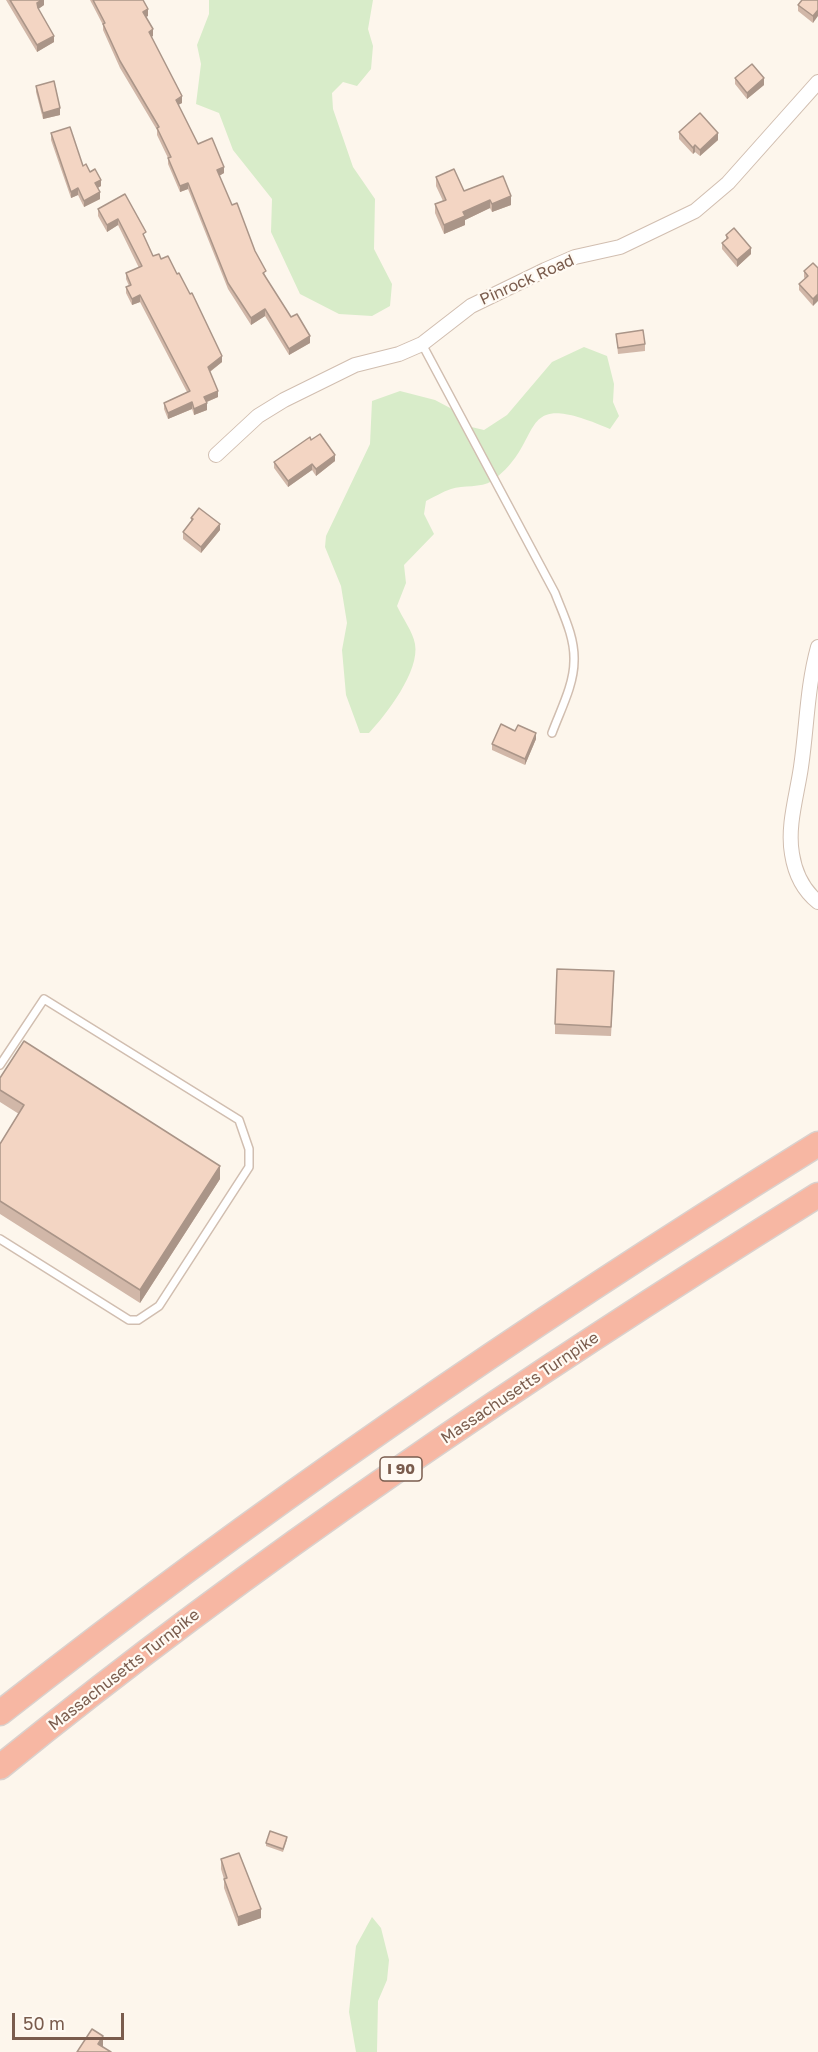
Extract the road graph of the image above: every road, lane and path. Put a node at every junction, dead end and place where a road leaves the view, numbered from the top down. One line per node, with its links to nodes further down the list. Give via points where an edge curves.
1 (818, 82): 2 (street, Pinrock Road, via 728,183 695,211 620,247 575,257 494,294 460,313)
2 (422, 344): 3 (street, Pinrock Road, via 355,365 275,405); 5 (lane, via 555,593 571,634 574,661)
3 (216, 455)
4 (818, 647): 6 (street, via 809,685 790,841 797,874)
5 (552, 733)
6 (818, 902)
7 (0, 1065): 10 (lane, via 44,999 239,1120 249,1149 249,1167 159,1306 138,1320 129,1320)
8 (818, 1144): 11 (highway, I 90, via 474,1366 169,1584)
9 (818, 1195): 12 (highway, Massachusetts Turnpike / I 90, via 569,1354 314,1530 176,1629)
10 (0, 1239)
11 (0, 1713)
12 (0, 1767)

